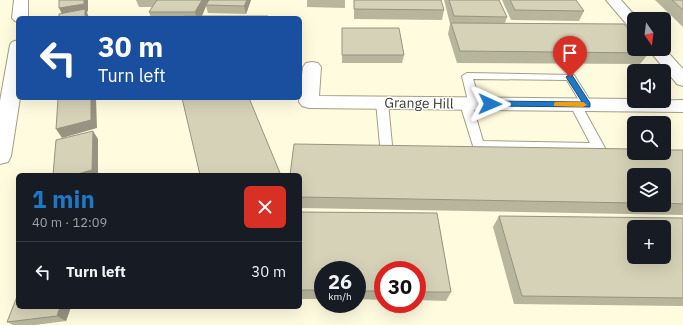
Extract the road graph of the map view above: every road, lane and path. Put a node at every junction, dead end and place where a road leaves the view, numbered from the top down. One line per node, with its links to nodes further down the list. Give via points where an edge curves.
1 (21, 0): 3 (street)
2 (613, 0): 4 (street)
3 (20, 16)
4 (627, 16)
5 (12, 54): 14 (street)
6 (662, 56): 8 (street)
7 (312, 67): 9 (street, Grange Hill, via 309,102)
8 (683, 80)
9 (382, 102): 10 (street, Grange Hill); 13 (lane)
10 (471, 104): 11 (street, Grange Hill); 11 (lane, via 467,76 570,77); 11 (lane, via 478,146 599,148)
11 (582, 105): 12 (street, Grange Hill)
12 (683, 106)
13 (386, 145)
14 (0, 156)

